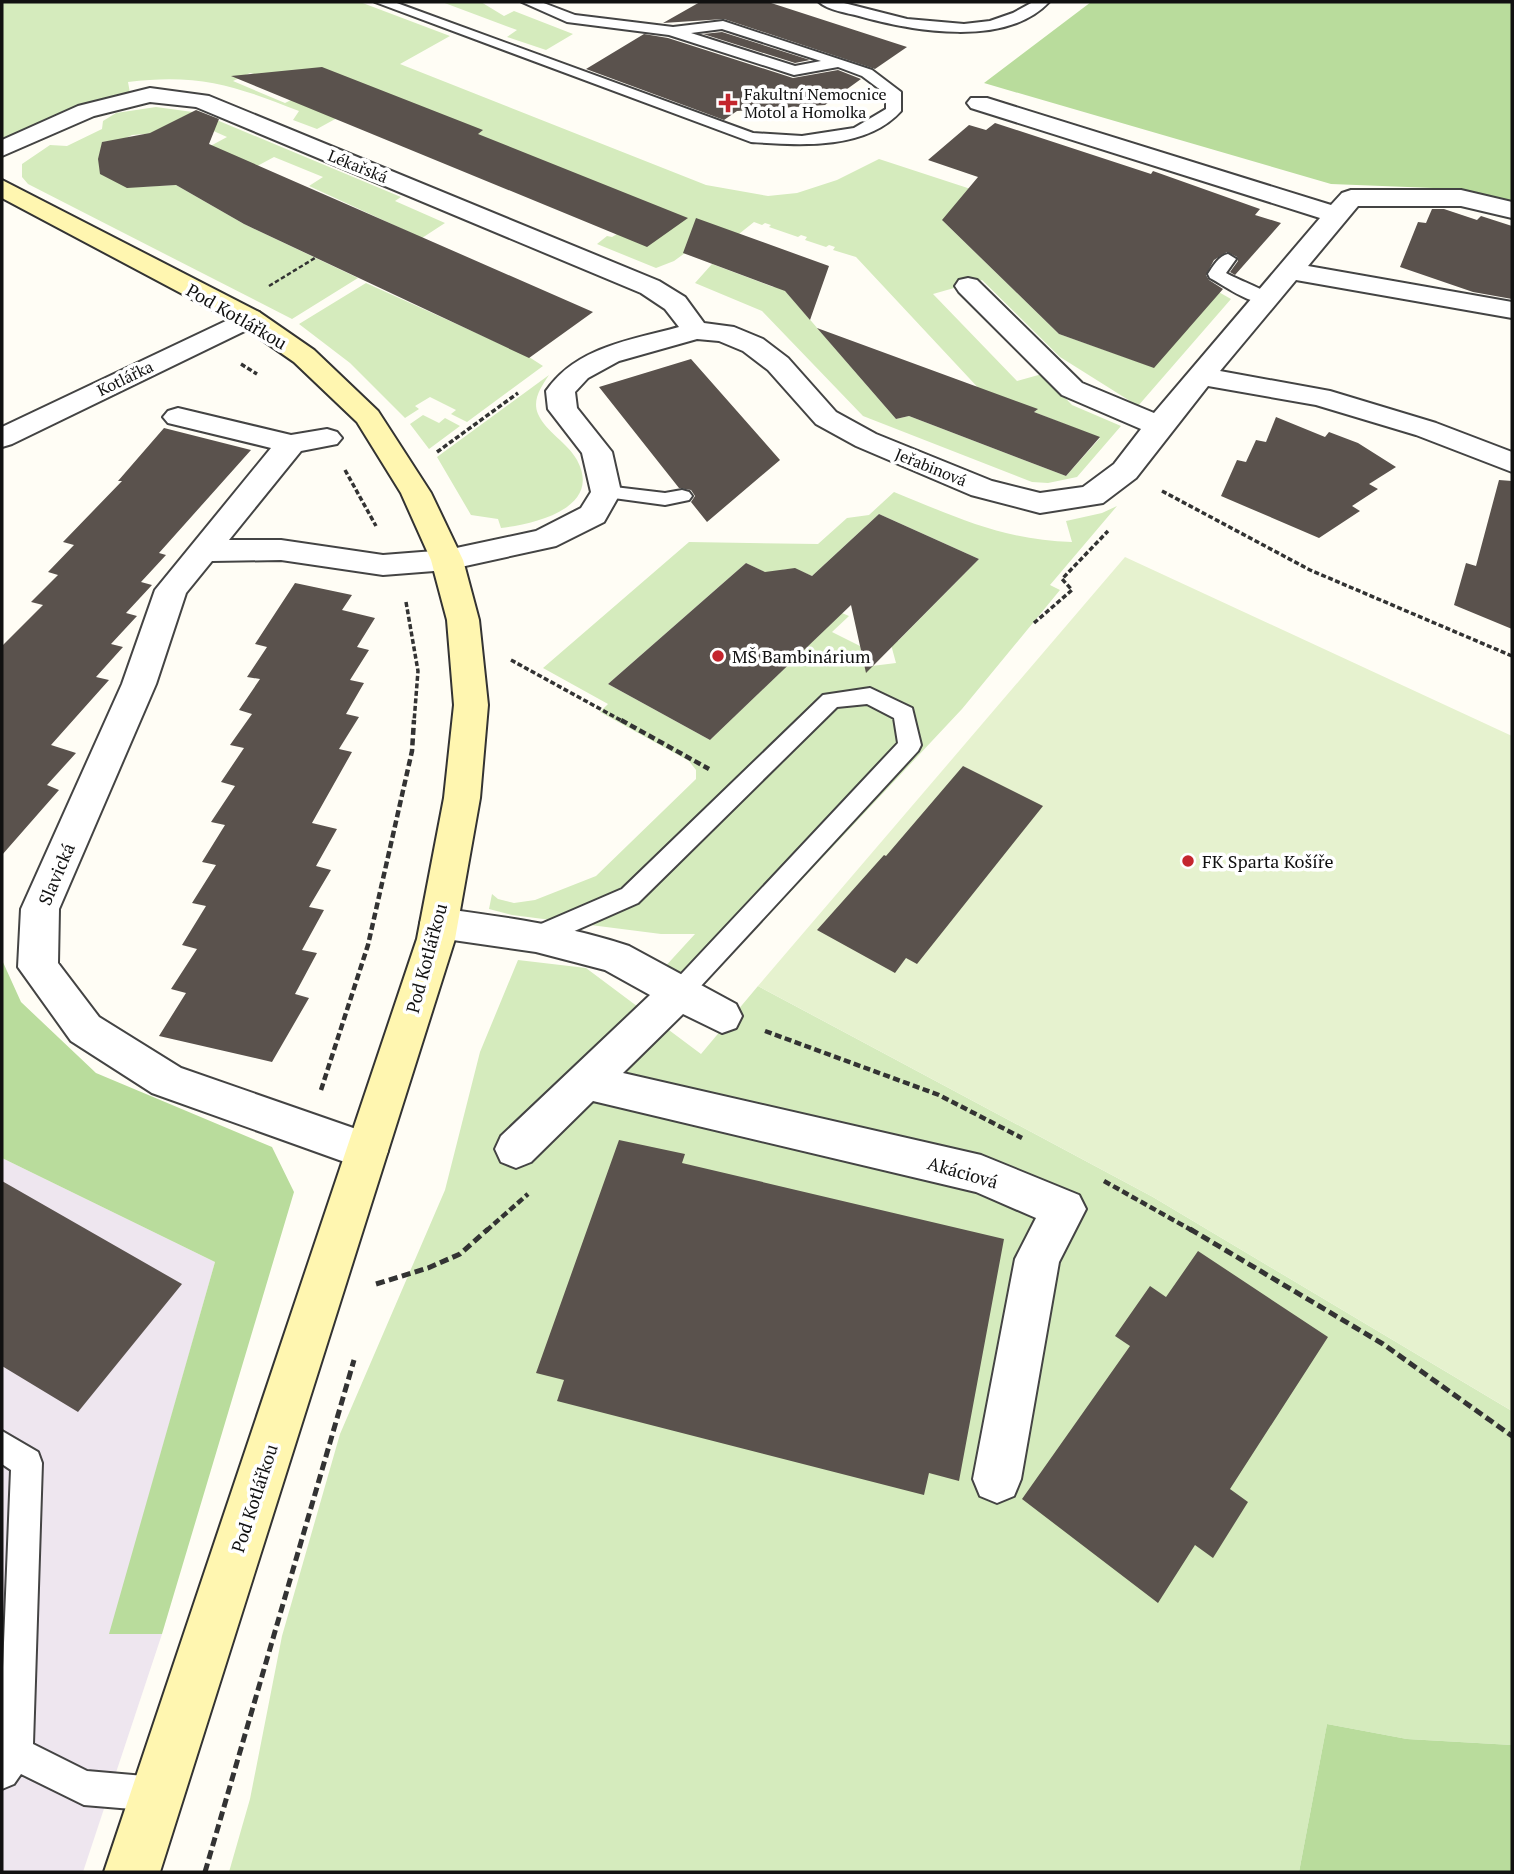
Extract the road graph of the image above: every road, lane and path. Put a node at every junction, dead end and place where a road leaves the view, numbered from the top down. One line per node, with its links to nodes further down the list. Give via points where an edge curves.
1 (382, 2): 6 (lane, via 751,137 802,141 858,132 893,111 894,92 867,73)
2 (529, 2): 5 (lane, via 572,19)
3 (826, 2): 4 (lane, via 886,21 934,28 986,26 1026,14)
4 (1042, 2)
5 (671, 31): 6 (lane, via 723,25); 6 (lane, via 794,71)
6 (839, 62)
7 (979, 103): 11 (street)
8 (2, 149): 19 (street, Lékařská, via 99,107 150,95 201,102 650,287 675,303)
9 (2, 188): 17 (street, Pod Kotlářkou)
10 (1512, 210): 11 (street, Jeřabinová, via 1461,198 1351,198)
11 (1336, 215): 14 (street, Jeřabinová)
12 (315, 258): 17 (path)
13 (1228, 259): 16 (lane, via 1216,274)
14 (1289, 271): 16 (street, Jeřabinová); 18 (street)
15 (968, 286): 24 (street, via 1072,388)
16 (1266, 298): 21 (street, Jeřabinová)
17 (255, 305): 20 (street, Kotlářka); 34 (street, Pod Kotlářkou, via 368,417 416,493)
18 (1512, 310)
19 (696, 331): 29 (street, Jeřabinová, via 724,333 753,345 778,364 826,418 866,440 982,488 1040,503 1092,496); 30 (street, Jeřabinová, via 609,355 578,372 560,391 563,409 597,452)
20 (204, 340): 22 (path); 25 (street, Kotlářka)
21 (1202, 376): 24 (street, Jeřabinová); 28 (street, via 1320,397 1426,429)
22 (265, 379)
23 (178, 417): 27 (street)
24 (1159, 426): 29 (street, Jeřabinová)
25 (2, 438)
26 (327, 438): 27 (street); 35 (path, via 389,549)
27 (290, 444): 33 (street, Slavická)
28 (1512, 463)
29 (1125, 471): 37 (path, via 1310,570)
30 (606, 492): 31 (lane, via 665,499); 34 (street, via 593,515 545,539)
31 (682, 496)
32 (1116, 523): 36 (path, via 1062,579 1072,590)
33 (203, 551): 35 (street, via 281,550); 43 (street, Slavická, via 171,590 139,684 40,909 38,967 85,1029 167,1081)
34 (447, 560): 35 (street); 38 (street, Pod Kotlářkou, via 463,620 471,705 462,797)
35 (383, 565): 43 (path, via 406,602 418,671 412,751 368,945)
36 (1034, 623)
37 (1512, 656)
38 (439, 923): 39 (street); 46 (street, Pod Kotlářkou)
39 (536, 937): 40 (street, via 615,957); 40 (lane, via 630,896 831,700 870,696 904,714 909,745)
40 (679, 993): 41 (street); 42 (street)
41 (722, 1016): 44 (path, via 939,1095)
42 (586, 1082): 45 (street); 55 (street, Akáciová, via 981,1174 1063,1209 1037,1259)
43 (308, 1131): 46 (street, Slavická)
44 (1033, 1144)
45 (516, 1149)
46 (367, 1151): 57 (street, Pod Kotlářkou)
47 (1092, 1175): 53 (path, via 1383,1344)
48 (533, 1188): 50 (path, via 460,1254)
49 (378, 1272): 50 (path)
50 (375, 1285): 51 (path)
51 (372, 1297)
52 (358, 1347): 59 (path)
53 (1512, 1436)
54 (2, 1446): 56 (lane, via 27,1463)
55 (997, 1479)
56 (9, 1762): 57 (lane, via 84,1788)
57 (156, 1794): 58 (street, Pod Kotlářkou)
58 (132, 1872)
59 (205, 1872)

